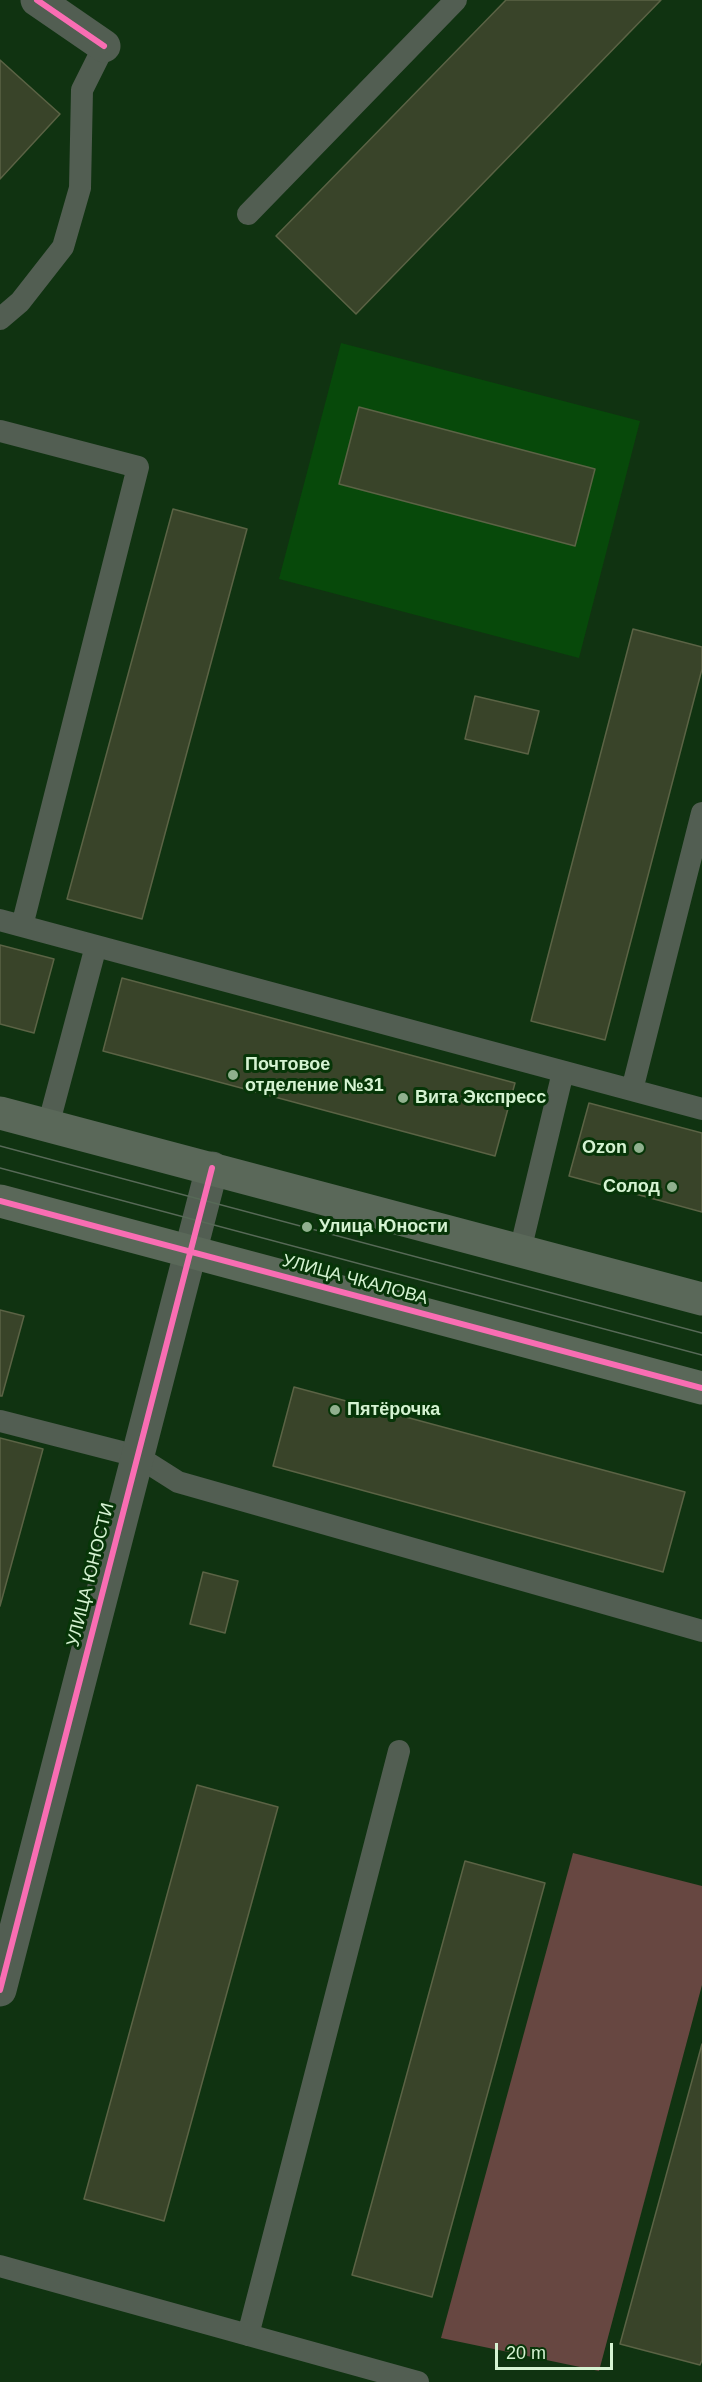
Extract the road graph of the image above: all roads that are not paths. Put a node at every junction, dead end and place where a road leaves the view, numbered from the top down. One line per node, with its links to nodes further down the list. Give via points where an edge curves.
1 (37, 0): 3 (street)
2 (456, 0): 4 (lane)
3 (104, 46): 5 (lane, via 82,90 80,188 63,247 20,302)
4 (248, 214)
5 (0, 319)
6 (0, 431): 9 (lane, via 138,467)
7 (702, 813): 12 (lane)
8 (0, 920): 9 (lane)
9 (22, 926): 10 (lane)
10 (96, 946): 11 (lane); 15 (lane)
11 (563, 1072): 12 (lane); 18 (lane)
12 (632, 1090): 13 (lane)
13 (702, 1109)
14 (0, 1113): 15 (street)
15 (48, 1126): 16 (street)
16 (212, 1168): 18 (street); 19 (street, УЛИЦА ЮНОСТИ)
17 (0, 1201): 19 (street, УЛИЦА ЧКАЛОВА)
18 (519, 1251): 20 (street)
19 (190, 1252): 21 (street, УЛИЦА ЧКАЛОВА); 23 (street, УЛИЦА ЮНОСТИ)
20 (702, 1299)
21 (702, 1388)
22 (0, 1421): 23 (lane)
23 (137, 1456): 24 (lane, via 178,1482); 26 (street, УЛИЦА ЮНОСТИ)
24 (702, 1631)
25 (399, 1751): 28 (lane)
26 (0, 1990)
27 (0, 2266): 28 (lane)
28 (248, 2335): 29 (lane)
29 (418, 2382)

